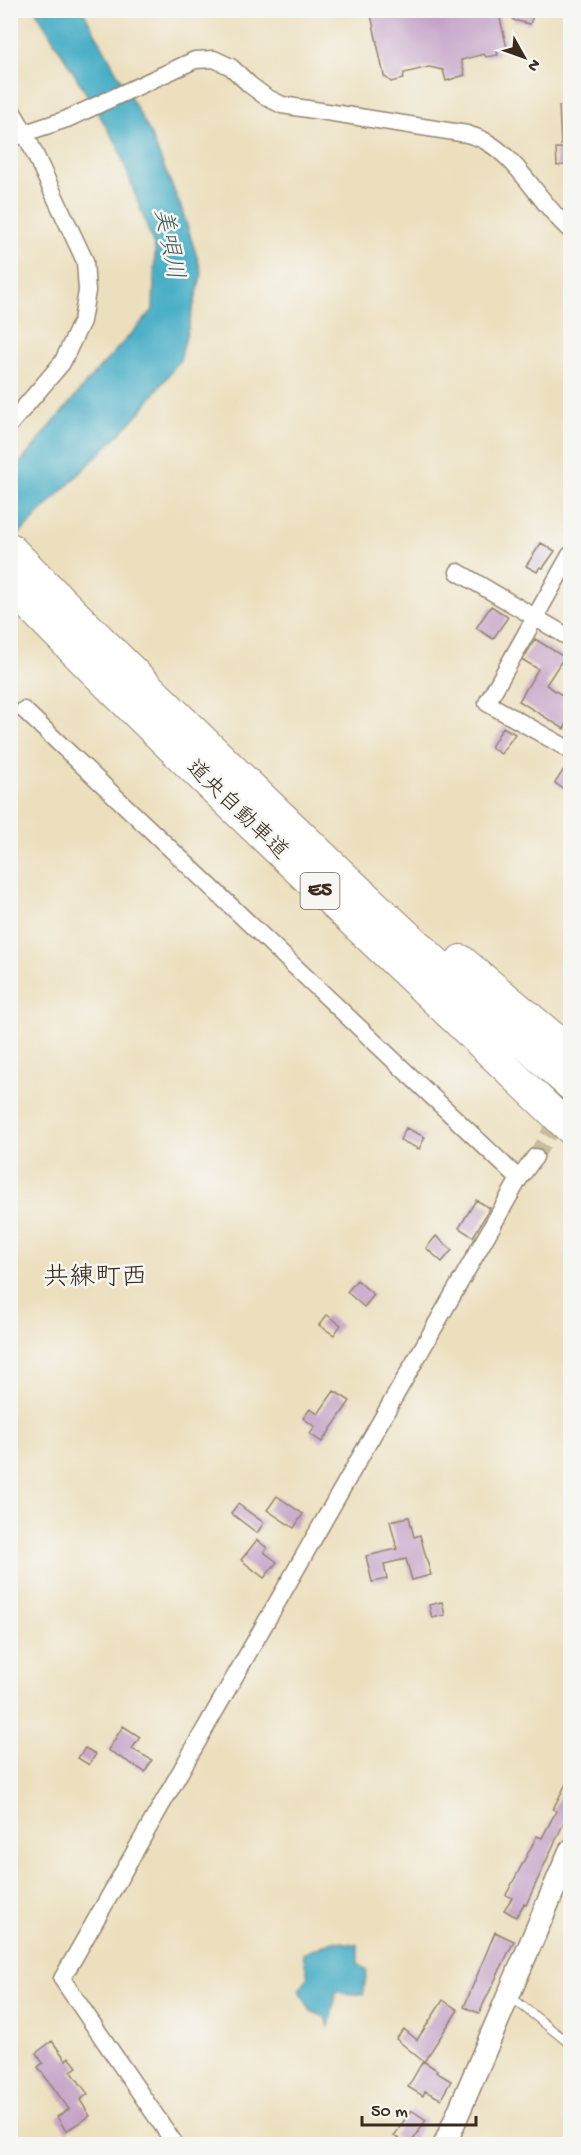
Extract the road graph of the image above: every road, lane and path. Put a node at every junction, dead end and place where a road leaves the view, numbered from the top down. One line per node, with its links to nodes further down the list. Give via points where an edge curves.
1 (10, 107): 2 (street)
2 (18, 137): 3 (street, via 67,119 195,60 214,59 282,105 467,134 486,141 513,164 554,217); 4 (street, via 86,261 87,291 82,321 62,363)
3 (570, 230)
4 (10, 424)
5 (10, 548): 11 (highway, 道央自動車道 / E5)
6 (570, 555): 9 (street)
7 (459, 572): 9 (street)
8 (10, 586): 11 (highway, 道央自動車道 / E5)
9 (535, 618): 10 (street); 13 (street, via 487,703)
10 (570, 638)
11 (82, 641): 14 (highway, 道央自動車道 / E5); 17 (highway, 道央自動車道 / E5, via 245,821)
12 (24, 710): 19 (street)
13 (570, 750)
14 (213, 752): 15 (highway); 16 (highway, 道央自動車道 / E5)
15 (570, 1052)
16 (570, 1085)
17 (570, 1130)
18 (535, 1157): 19 (street)
19 (519, 1179): 23 (street, via 62,1979)
20 (570, 1851): 21 (street)
21 (510, 1995): 22 (lane); 24 (street)
22 (570, 2044)
23 (176, 2145)
24 (445, 2145)

